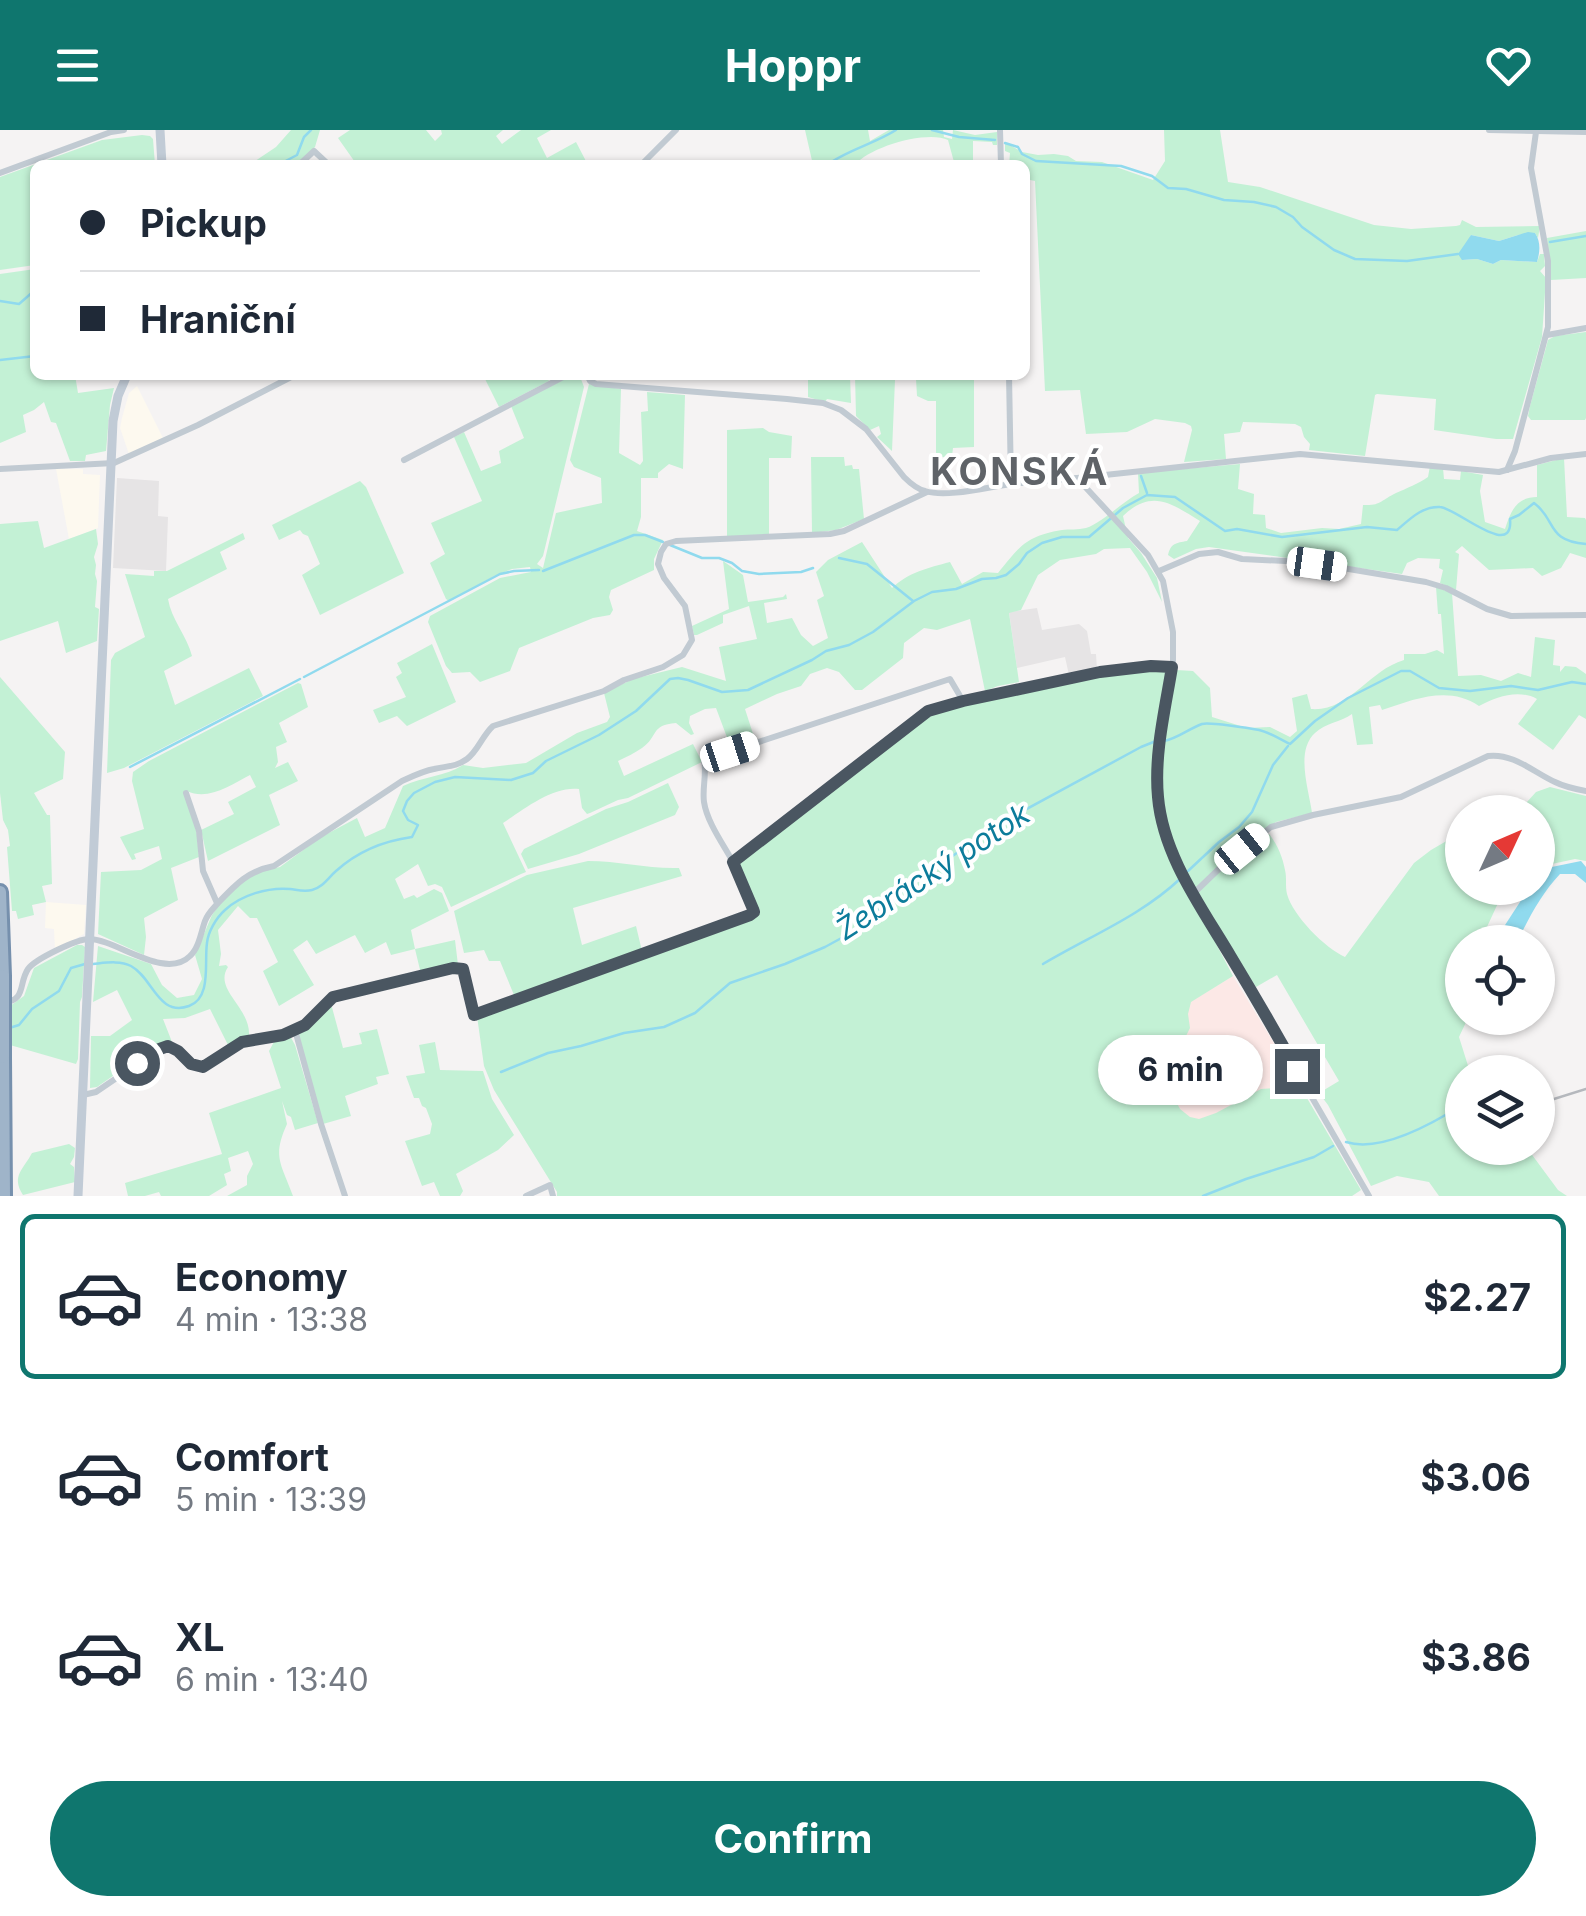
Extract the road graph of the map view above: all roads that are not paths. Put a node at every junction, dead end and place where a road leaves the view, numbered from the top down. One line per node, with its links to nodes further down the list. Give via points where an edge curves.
1 (124, 130): 9 (street)
2 (160, 130): 10 (main road)
3 (676, 130): 13 (street)
4 (1000, 130): 14 (street)
5 (1489, 130): 6 (street)
6 (1536, 132): 7 (street); 18 (street, via 1532,168 1548,260)
7 (1562, 132): 8 (street)
8 (1586, 132)
9 (35, 160)
10 (162, 160)
11 (304, 160): 12 (street, via 314,151)
12 (324, 160)
13 (646, 160)
14 (1001, 160)
15 (30, 162): 16 (street)
16 (0, 173)
17 (1586, 328): 18 (street)
18 (1546, 335): 28 (street)
19 (126, 380): 26 (main road, via 115,404)
20 (284, 380): 26 (street)
21 (560, 380): 25 (street)
22 (589, 380): 31 (street, via 832,406 866,430 904,477)
23 (1008, 380): 30 (street)
24 (1586, 454): 28 (street)
25 (404, 460)
26 (110, 464): 27 (street); 42 (main road)
27 (0, 469)
28 (1507, 470): 29 (street, via 1300,454)
29 (1078, 478): 30 (street); 32 (street)
30 (1011, 484): 31 (street)
31 (927, 492): 41 (street, via 830,534 666,544 658,564 685,606 692,640 683,655 604,691 493,726 462,762 386,790 274,866 242,878)
32 (1158, 572): 33 (street, via 1218,552 1426,582 1511,616); 34 (street, via 1172,632)
33 (1586, 614)
34 (1172, 667): 35 (street, via 1100,672); 40 (street, via 1158,798 1166,836)
35 (963, 701): 38 (street, via 928,711); 38 (street, via 950,679 704,760 706,812)
36 (1586, 791): 40 (street, via 1514,759 1488,756 1402,797 1272,827)
37 (186, 793): 41 (street)
38 (733, 862): 45 (street, via 750,915 474,1015 463,969 453,968 333,997)
39 (0, 892): 43 (highway)
40 (1195, 895): 52 (street)
41 (217, 904): 42 (street, via 194,953 176,963)
42 (90, 939): 44 (street, via 36,962 12,1002); 46 (main road)
43 (2, 976): 47 (highway, bridge)
44 (0, 1002)
45 (295, 1030): 46 (street, via 242,1042 203,1067 162,1047); 49 (street)
46 (83, 1095): 48 (main road)
47 (4, 1196)
48 (78, 1196)
49 (345, 1196)
50 (526, 1196): 51 (street, via 550,1184)
51 (553, 1196)
52 (1369, 1196)

